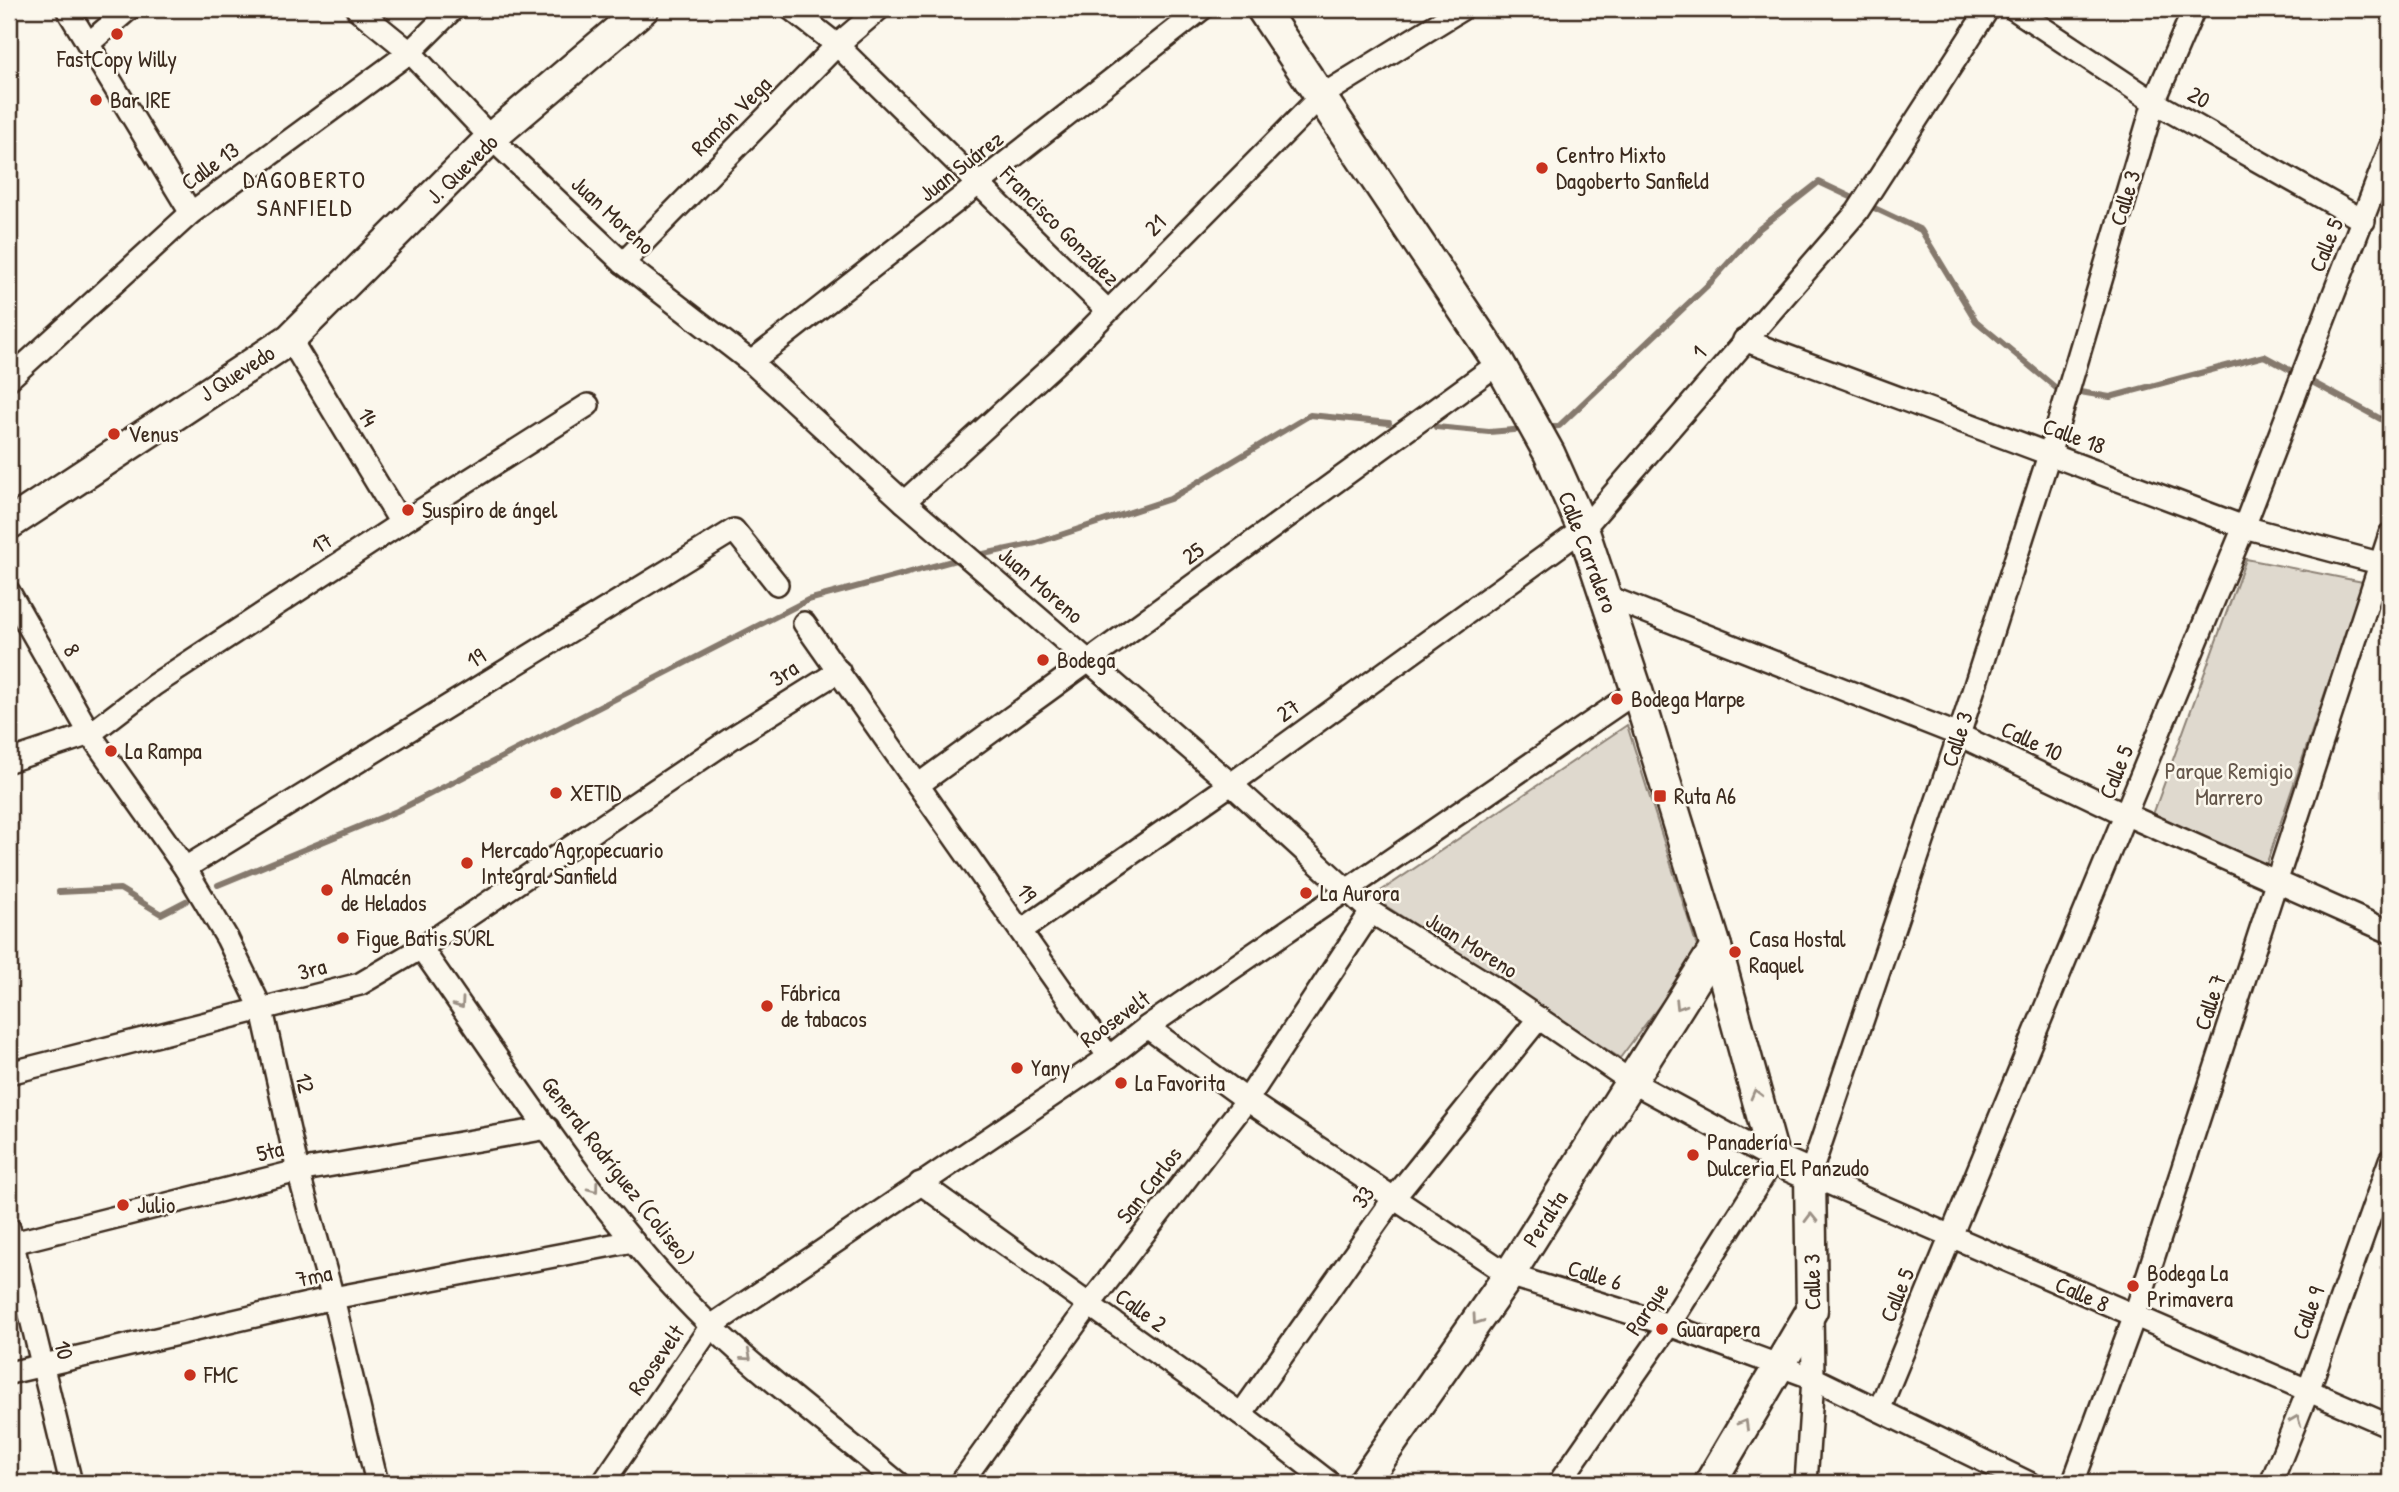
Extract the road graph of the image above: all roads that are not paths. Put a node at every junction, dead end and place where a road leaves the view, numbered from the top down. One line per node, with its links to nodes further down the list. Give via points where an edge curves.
1 (67, 9): 14 (street)
2 (129, 9): 14 (street)
3 (357, 9): 16 (street, Juan Moreno)
4 (453, 9): 16 (street, Calle 13)
5 (642, 9): 19 (street, J. Quevedo)
6 (791, 9): 15 (street, Francisco González)
7 (879, 9): 15 (street, Ramón Vega)
8 (1202, 9): 21 (street, Juan Suárez)
9 (1262, 9): 17 (street, Calle Carralero)
10 (1462, 9): 17 (street, 21)
11 (1988, 9): 27 (street, 1, via 1857,212)
12 (2014, 9): 18 (street, 20)
13 (2194, 9): 18 (street, Calle 3)
14 (88, 44): 22 (street)
15 (838, 45): 21 (street, Francisco González); 24 (street, Ramón Vega)
16 (410, 52): 19 (street, Juan Moreno); 22 (street, Calle 13)
17 (1321, 96): 25 (street, 21); 29 (street, Calle Carralero)
18 (2154, 102): 23 (street, 20); 32 (street, Calle 3)
19 (491, 138): 24 (street, Juan Moreno); 26 (street, J. Quevedo)
20 (2390, 149): 23 (street, Calle 5)
21 (980, 185): 25 (street, Francisco González); 28 (street, Juan Suárez)
22 (191, 213): 30 (street, Calle 13)
23 (2364, 221): 36 (street, Calle 5)
24 (623, 262): 28 (street, Juan Moreno)
25 (1107, 310): 33 (street, 21, via 1069,352)
26 (290, 339): 34 (street, 14); 35 (street, J Quevedo)
27 (1744, 340): 32 (street, Calle 18); 37 (street, 1)
28 (751, 362): 33 (street, Juan Moreno)
29 (1499, 363): 37 (street, Calle Carralero, via 1549,453); 44 (street, 25)
30 (9, 379)
31 (588, 405): 34 (street, 17)
32 (2049, 455): 36 (street, Calle 18); 48 (street, Calle 3)
33 (904, 502): 44 (street, Juan Moreno)
34 (401, 523): 47 (street, 17, via 154,685)
35 (9, 524)
36 (2244, 527): 39 (street, Calle 18); 52 (street, Calle 5)
37 (1583, 529): 42 (street, Calle Carralero); 50 (street, 27)
38 (2390, 534): 39 (street, Calle 7)
39 (2385, 565): 54 (street, Calle 7)
40 (777, 584): 53 (street, 19, via 734,530)
41 (9, 592): 47 (street, 8)
42 (1606, 596): 46 (street, Calle Carralero); 48 (street, Calle 10)
43 (804, 623): 45 (street, 19)
44 (1089, 662): 50 (street, Juan Moreno); 51 (street, 25)
45 (839, 671): 51 (street, 19); 60 (street, 3ra)
46 (1637, 691): 55 (street, Roosevelt); 59 (street, Calle Carralero)
47 (90, 734): 49 (street, 17); 53 (street, 12)
48 (1959, 735): 52 (street, Calle 10); 72 (street, Calle 3)
49 (9, 761)
50 (1231, 784): 55 (street, Juan Moreno); 57 (street, 27)
51 (918, 785): 57 (street, 19)
52 (2127, 815): 54 (street, Calle 10); 75 (street, Calle 5)
53 (185, 867): 61 (street, 12)
54 (2277, 883): 58 (street, Calle 10); 82 (street, Calle 7)
55 (1347, 890): 56 (street, Juan Moreno); 63 (street, Roosevelt)
56 (1371, 912): 62 (street, Juan Moreno); 67 (street, San Carlos)
57 (1022, 930): 64 (street, 19)
58 (2390, 932)
59 (1716, 947): 66 (street, Peralta, one-way to 66); 69 (street, Calle Carralero, one-way to 59)
60 (421, 948): 61 (street, 3ra, via 360,984); 68 (street, General Rodríguez (Coliseo), one-way to 68)
61 (262, 1010): 65 (street, 3ra); 71 (street, 12)
62 (1539, 1018): 66 (street, Juan Moreno); 74 (street, 33)
63 (1147, 1027): 64 (street, Roosevelt); 67 (street, Calle 6)
64 (1108, 1057): 73 (street, Roosevelt)
65 (9, 1073)
66 (1632, 1082): 69 (street, Juan Moreno); 78 (street, Peralta)
67 (1247, 1100): 74 (street, Calle 6); 80 (street, San Carlos)
68 (548, 1128): 71 (street, 5ta); 77 (street, General Rodríguez (Coliseo), one-way to 77)
69 (1774, 1159): 72 (street, Calle 8); 83 (street, Parque)
70 (2390, 1160): 89 (street, Calle 9)
71 (298, 1171): 76 (street, 5ta); 79 (street, 12)
72 (1810, 1175): 75 (street, Calle 8); 81 (street, Calle 3, one-way to 72)
73 (920, 1183): 80 (street, Calle 2); 84 (street, Roosevelt)
74 (1394, 1198): 78 (street, Calle 6); 91 (street, 33)
75 (1949, 1236): 82 (street, Calle 8); 90 (street, Calle 5)
76 (10, 1238): 86 (street, 10)
77 (634, 1241): 79 (street, 7ma); 84 (street, General Rodríguez (Coliseo))
78 (1508, 1275): 83 (street, Calle 6); 99 (street, Peralta, one-way to 99)
79 (333, 1298): 86 (street, 7ma); 94 (street, 12)
80 (1089, 1305): 91 (street, Calle 2); 97 (street, San Carlos)
81 (1812, 1310): 85 (street); 88 (street, Calle 3)
82 (2134, 1317): 89 (street, Calle 8); 104 (street, Calle 7)
83 (1669, 1325): 85 (street, Calle 6); 100 (street, Parque)
84 (711, 1326): 95 (street, Roosevelt); 96 (street, General Rodríguez (Coliseo), one-way to 96)
85 (1778, 1365): 88 (street, Calle 6); 101 (street, one-way to 85)
86 (40, 1366): 87 (street, 7ma); 93 (street, 10)
87 (9, 1373)
88 (1813, 1378): 90 (street, Calle 6); 102 (street, Calle 3)
89 (2308, 1391): 92 (street, Calle 8); 105 (street, Calle 9, one-way to 89)
90 (1879, 1410): 103 (street, Calle 6)
91 (1241, 1414): 98 (street, Calle 2)
92 (2390, 1426)
93 (71, 1483)
94 (377, 1483)
95 (603, 1483)
96 (898, 1483)
97 (961, 1483)
98 (1330, 1483)
99 (1363, 1483)
100 (1559, 1483)
101 (1710, 1483)
102 (1806, 1483)
103 (2029, 1483)
104 (2073, 1483)
105 (2271, 1483)

